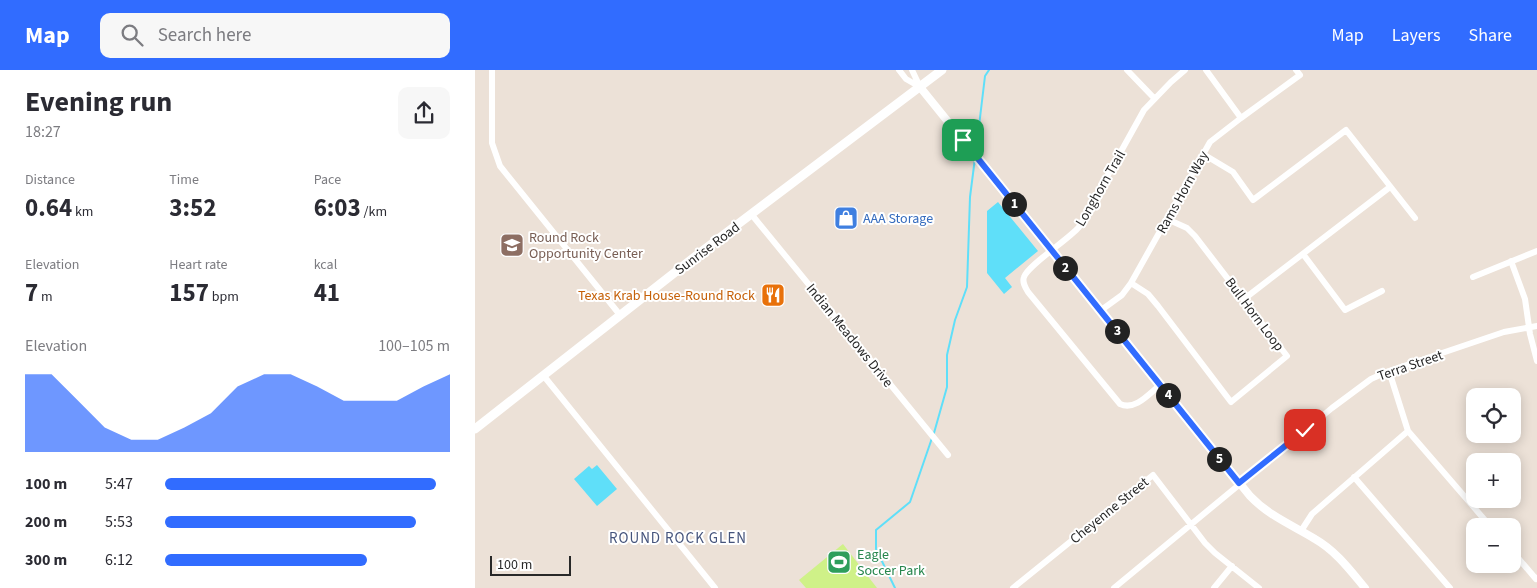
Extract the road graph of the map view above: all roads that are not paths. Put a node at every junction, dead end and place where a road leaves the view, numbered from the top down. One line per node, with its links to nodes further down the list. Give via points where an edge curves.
1 (493, 70): 26 (street, via 492,144 500,166)
2 (899, 70): 9 (street)
3 (912, 70): 9 (street)
4 (942, 70): 9 (main road, Sunrise Road)
5 (1127, 70): 10 (street)
6 (1185, 70): 10 (street, Longhorn Trail)
7 (1206, 70): 11 (street)
8 (1296, 70): 11 (street, Rams Horn Way, via 1300,75)
9 (919, 87): 14 (main road, Sunrise Road); 17 (street)
10 (1154, 98): 17 (street, Longhorn Trail, via 1144,110 1085,218 1072,235)
11 (1241, 118): 12 (street, Rams Horn Way, via 1210,142)
12 (1203, 154): 13 (street, via 1233,172 1253,200 1346,130); 15 (street, Rams Horn Way)
13 (1391, 187): 16 (street); 19 (street)
14 (752, 215): 26 (main road, Sunrise Road); 35 (street, Indian Meadows Drive)
15 (1167, 218): 22 (street, Rams Horn Way); 24 (street, Bull Horn Loop, via 1195,236)
16 (1415, 218)
17 (1052, 251): 25 (street); 32 (street, Longhorn Trail, via 1026,274 1023,281 1028,292 1120,404 1130,406)
18 (1537, 251): 20 (street)
19 (1303, 254): 23 (street, via 1345,310); 24 (street)
20 (1511, 261): 21 (street); 28 (street, via 1525,299)
21 (1473, 277)
22 (1131, 284): 24 (street, Bull Horn Loop, via 1148,294 1231,402 1287,356); 25 (street, Rams Horn Way, via 1122,295)
23 (1382, 291)
24 (1244, 299)
25 (1100, 310): 32 (street)
26 (620, 315): 31 (main road, Sunrise Road)
27 (1537, 326): 28 (street, Terra Street)
28 (1529, 328): 29 (street); 30 (street, Terra Street, via 1504,332)
29 (1537, 361)
30 (1389, 371): 34 (street); 37 (street, Terra Street, via 1351,393)
31 (543, 375): 33 (main road, Sunrise Road); 44 (street)
32 (1160, 385): 37 (street)
33 (475, 428)
34 (1408, 431): 36 (street); 38 (street)
35 (947, 455)
36 (1354, 477): 40 (street, via 1312,514); 50 (street)
37 (1239, 483): 39 (street, Terra Street); 40 (street, via 1263,509)
38 (1483, 518)
39 (1192, 525): 42 (street, Cheyenne Street, via 1205,543); 45 (street, Cheyenne Street, via 1153,475); 46 (street, Terra Street)
40 (1301, 531): 49 (street, via 1335,554)
41 (1521, 561): 43 (street)
42 (1232, 566): 47 (street); 48 (street, Cheyenne Street)
43 (1537, 578)
44 (715, 588)
45 (1013, 588)
46 (1114, 588)
47 (1214, 588)
48 (1259, 588)
49 (1365, 588)
50 (1450, 588)

